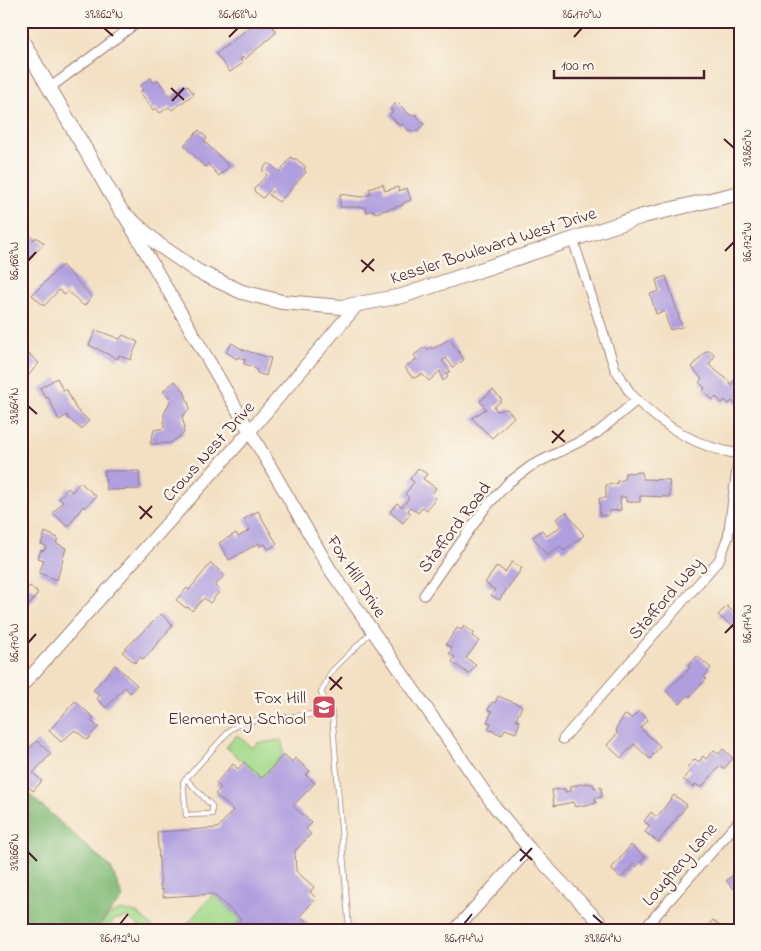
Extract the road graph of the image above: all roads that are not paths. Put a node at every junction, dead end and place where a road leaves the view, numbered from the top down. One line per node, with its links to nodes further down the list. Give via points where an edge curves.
1 (139, 21): 3 (street)
2 (21, 39): 3 (main road, Kessler Boulevard West Drive)
3 (51, 87): 5 (main road, Kessler Boulevard West Drive)
4 (740, 193): 6 (main road, Kessler Boulevard West Drive, via 643,216)
5 (121, 211): 7 (main road, Kessler Boulevard West Drive, via 181,261 225,285 282,302 319,306); 9 (street, Fox Hill Drive)
6 (573, 240): 7 (main road, Kessler Boulevard West Drive, via 426,289); 8 (street, via 615,369)
7 (358, 304): 9 (street, Crows Nest Drive)
8 (637, 400): 10 (street, via 659,420 693,440); 11 (street, Stafford Road, via 597,433 535,464 508,483 488,504)
9 (249, 432): 12 (street, Fox Hill Drive, via 331,572); 13 (street, Crows Nest Drive)
10 (740, 454): 15 (street, Stafford Way, via 729,533 719,560)
11 (424, 595)
12 (372, 631): 14 (lane, via 331,672 320,692); 18 (street, Fox Hill Drive, via 496,807)
13 (21, 687)
14 (332, 712): 16 (lane, via 244,722 220,738); 19 (lane)
15 (563, 739)
16 (186, 779): 16 (lane, via 183,782 186,815 212,814 212,806)
17 (740, 820): 22 (street, Loughery Lane)
18 (529, 848): 20 (street); 21 (street, Fox Hill Drive)
19 (349, 930)
20 (455, 930)
21 (606, 930)
22 (643, 930)

